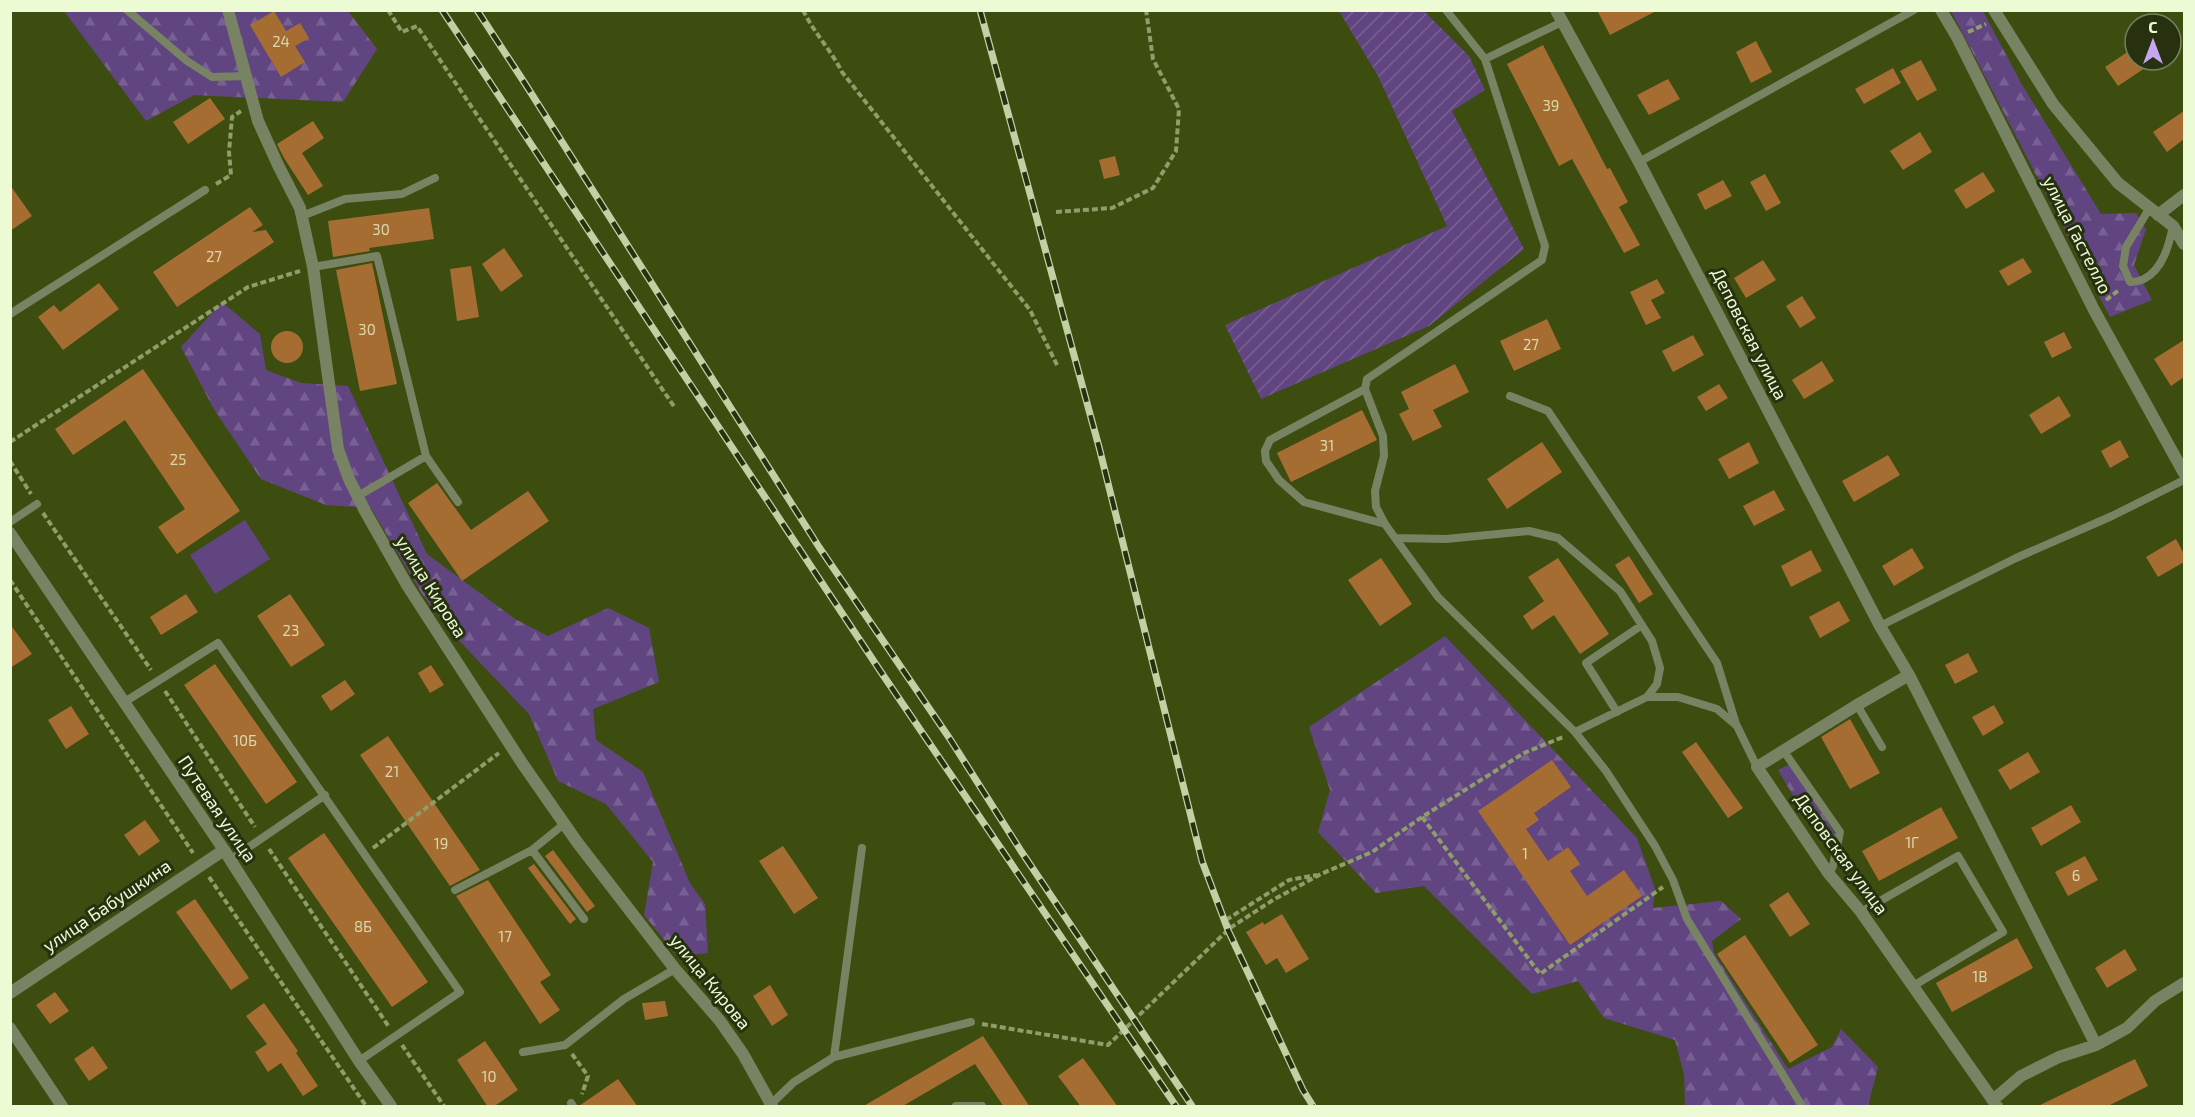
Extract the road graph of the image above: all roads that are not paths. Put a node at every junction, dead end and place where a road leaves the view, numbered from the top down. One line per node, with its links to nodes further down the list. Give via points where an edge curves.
1 (128, 10): 9 (lane, via 187,61 212,77)
2 (228, 10): 9 (street, улица Кирова)
3 (1446, 10): 8 (lane)
4 (1914, 10): 10 (lane)
5 (1941, 10): 23 (street, улица Гастелло, via 2094,310)
6 (1997, 14): 14 (street, via 2053,104 2118,183)
7 (1559, 16): 8 (lane); 10 (street, Деповская улица)
8 (1485, 59): 20 (lane, via 1545,246 1542,260 1367,379)
9 (246, 76): 15 (street, улица Кирова, via 258,121)
10 (1639, 162): 33 (street, Деповская улица)
11 (435, 178): 15 (lane, via 402,194 345,199)
12 (205, 190): 19 (lane)
13 (2184, 195): 14 (street)
14 (2154, 212): 16 (street); 16 (lane, via 2126,247 2123,266 2130,282 2144,279 2157,267 2169,248)
15 (302, 216): 18 (street, улица Кирова)
16 (2173, 226): 17 (street)
17 (2184, 244)
18 (313, 267): 22 (lane, via 377,256); 25 (street, улица Кирова, via 338,449)
19 (10, 314)
20 (1365, 389): 29 (lane, via 1383,436 1384,456 1375,491 1376,507); 29 (lane, via 1270,440 1266,461 1279,480 1304,502)
21 (1510, 396): 39 (lane, via 1548,411 1717,663)
22 (426, 456): 25 (lane); 26 (lane)
23 (2184, 473)
24 (2184, 480): 33 (lane)
25 (358, 496): 45 (street, улица Кирова, via 407,585)
26 (458, 502)
27 (37, 504): 28 (lane)
28 (10, 522)
29 (1385, 524): 31 (lane)
30 (10, 533): 36 (street, Путевая улица)
31 (1395, 538): 32 (lane, via 1446,539 1529,531 1558,538 1620,591); 40 (lane, via 1438,597)
32 (1642, 625): 35 (lane, via 1652,641 1660,668 1657,684); 38 (lane, via 1586,663)
33 (1880, 626): 34 (street, Деповская улица)
34 (1908, 675): 37 (street); 59 (street, Деповская улица)
35 (1647, 697): 38 (lane); 39 (lane, via 1678,697 1717,709)
36 (123, 703): 44 (lane, via 218,643); 48 (street, Путевая улица)
37 (1857, 705): 41 (lane); 42 (street)
38 (1617, 712): 40 (lane)
39 (1737, 726): 43 (lane)
40 (1575, 732): 69 (lane, via 1606,771 1654,846 1673,880 1687,919)
41 (1882, 747)
42 (1783, 750): 43 (street); 49 (lane, via 1840,832)
43 (1757, 767): 49 (street, Деповская улица)
44 (325, 795): 48 (lane, via 262,838); 62 (lane, via 460,992)
45 (564, 824): 47 (lane); 53 (street, улица Кирова)
46 (862, 848): 61 (lane)
47 (532, 850): 50 (lane); 52 (lane)
48 (227, 855): 56 (street, улица Бабушкина, via 200,865); 62 (street, Путевая улица)
49 (1829, 874): 51 (street, Деповская улица)
50 (455, 890)
51 (1861, 912): 55 (street, Деповская улица); 55 (lane, via 1958,856 2002,932)
52 (584, 919)
53 (675, 969): 60 (lane, via 624,999 565,1045); 64 (street, улица Кирова, via 720,1021)
54 (2184, 983): 59 (street, via 2155,1001 2127,1028)
55 (1913, 986): 63 (street, Деповская улица)
56 (10, 993)
57 (971, 1022): 61 (lane)
58 (10, 1028): 65 (street)
59 (2096, 1045): 63 (street, via 2059,1057 2021,1076)
60 (524, 1052)
61 (834, 1057): 64 (lane, via 794,1082)
62 (358, 1061): 66 (street, Путевая улица)
63 (1995, 1103)
64 (772, 1105)
65 (62, 1107)
66 (391, 1107)
67 (956, 1107): 68 (lane)
68 (982, 1107)
69 (1802, 1107)

